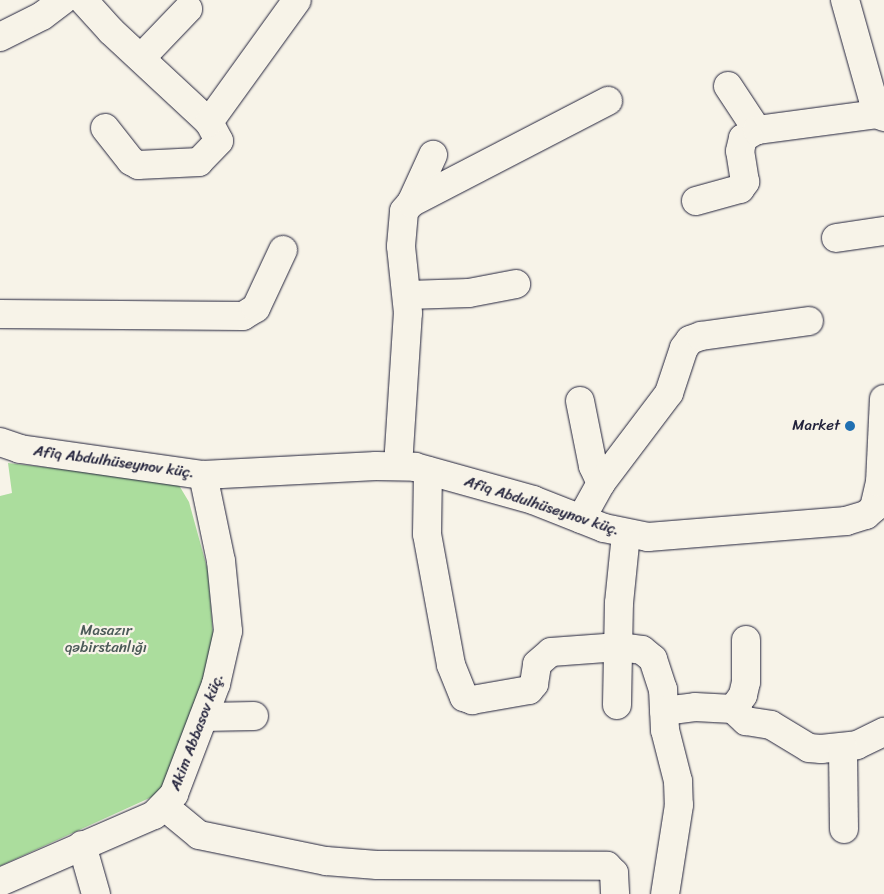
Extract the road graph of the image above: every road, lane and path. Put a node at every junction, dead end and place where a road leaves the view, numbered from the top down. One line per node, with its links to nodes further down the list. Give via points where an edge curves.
1 (63, 0): 6 (street, via 42,16)
2 (83, 0): 7 (street)
3 (297, 0): 11 (street)
4 (845, 0): 10 (street)
5 (188, 9): 7 (street)
6 (0, 37)
7 (141, 58): 11 (street)
8 (728, 86): 13 (street)
9 (608, 101): 16 (street)
10 (881, 116): 13 (street)
11 (209, 122): 12 (street, via 219,141 199,162 179,165 138,165 131,161)
12 (105, 128)
13 (756, 130): 15 (street, via 743,138 740,151 745,182 740,189)
14 (433, 155): 16 (street)
15 (696, 202)
16 (411, 203): 21 (street, via 404,211 401,228)
17 (884, 231): 18 (street)
18 (836, 238)
19 (283, 250): 22 (street, via 256,308 243,316)
20 (516, 284): 21 (street, via 469,293)
21 (408, 295): 28 (street)
22 (0, 314)
23 (809, 322): 31 (street, via 690,340 684,348 669,393)
24 (884, 399): 27 (street)
25 (580, 401): 31 (street, via 593,466)
26 (0, 442): 30 (street, Afiq Abdulhüseynov küç., via 20,449)
27 (882, 444): 32 (street)
28 (398, 466): 29 (street, Afiq Abdulhüseynov küç.); 30 (street, Afiq Abdulhüseynov küç.)
29 (428, 471): 33 (street, Afiq Abdulhüseynov küç., via 533,500); 36 (street, via 427,534 452,665 464,697 472,700 528,690 534,684 537,664 551,652)
30 (203, 475): 41 (street, Akim Abbasov küç., via 221,561 228,631 225,656)
31 (601, 483): 33 (street)
32 (879, 515): 34 (street, Afiq Abdulhüseynov küç., via 846,521 675,536)
33 (581, 518): 34 (street, Afiq Abdulhüseynov küç.)
34 (626, 534): 36 (street)
35 (746, 640): 38 (street, via 746,682 743,695)
36 (619, 647): 37 (street); 39 (street, via 642,650 653,659 663,689)
37 (617, 705)
38 (733, 709): 39 (street, via 695,707); 43 (street, via 746,721 771,725 809,748)
39 (664, 711): 50 (street, via 678,781 679,805)
40 (254, 716): 41 (street)
41 (204, 717): 44 (street, Akim Abbasov küç., via 183,776)
42 (884, 732): 43 (street)
43 (843, 748): 45 (street)
44 (165, 807): 46 (street, Akim Abbasov küç., via 154,815); 49 (street, via 199,835 326,861 377,865 607,866 614,873)
45 (844, 829)
46 (82, 845): 47 (street, Akim Abbasov küç.); 48 (street)
47 (0, 882)
48 (96, 894)
49 (615, 894)
50 (664, 894)

